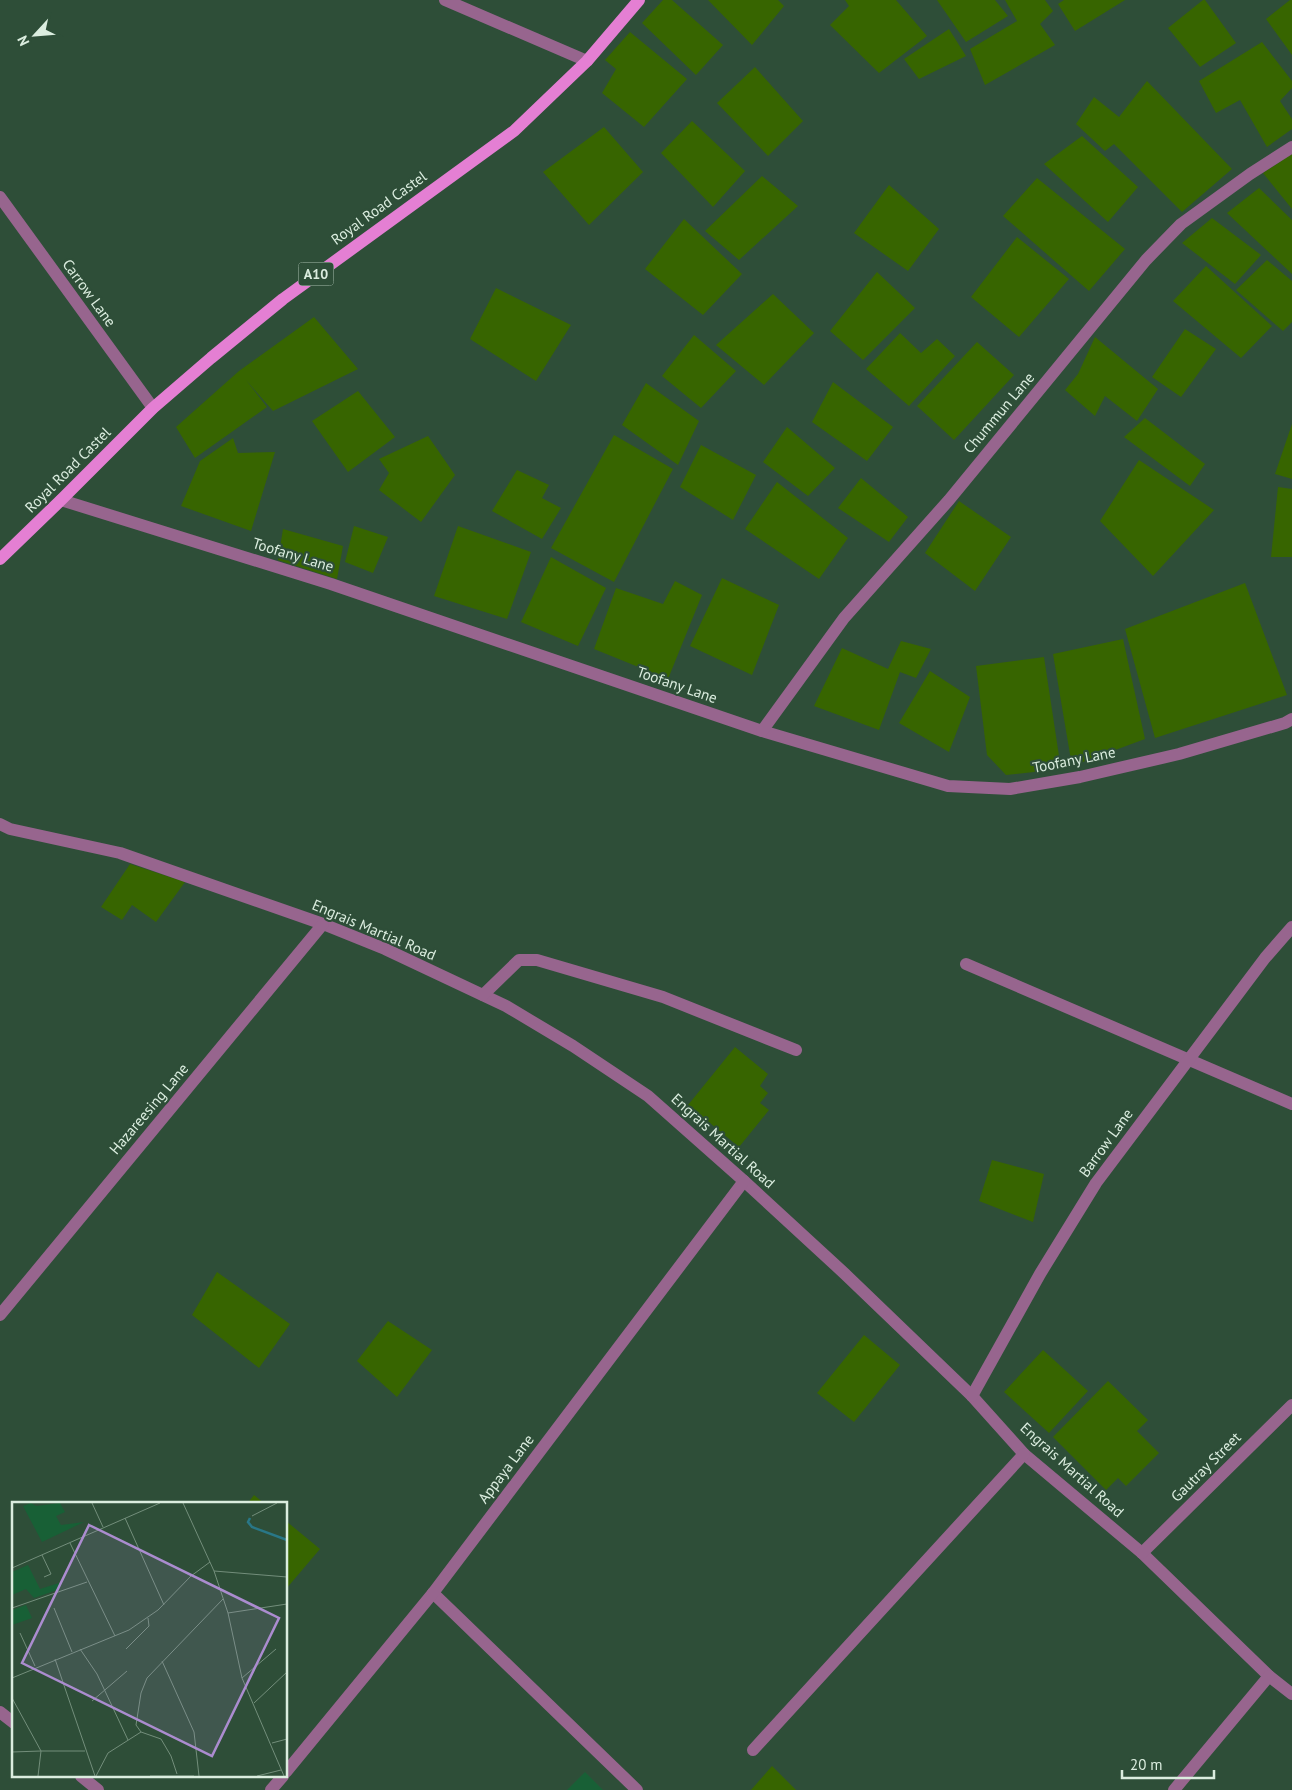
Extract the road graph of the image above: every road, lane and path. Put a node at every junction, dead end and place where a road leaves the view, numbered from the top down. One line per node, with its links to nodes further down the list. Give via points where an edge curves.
1 (445, 0): 3 (street)
2 (639, 0): 3 (main road, Royal Road Castel / A10)
3 (587, 61): 6 (main road, Royal Road Castel / A10, via 514,131 283,299)
4 (1292, 147): 10 (street, Chummun Lane, via 1181,224 1140,266 949,500 844,618)
5 (0, 197): 6 (street, Carrow Lane)
6 (153, 408): 7 (main road, Royal Road Castel / A10)
7 (61, 500): 8 (main road, Royal Road Castel / A10); 10 (street, Toofany Lane, via 331,584)
8 (0, 559)
9 (1292, 719): 10 (street, Toofany Lane, via 1179,754 1010,789 948,786)
10 (762, 731)
11 (0, 824): 12 (street, Engrais Martial Road, via 10,829 120,853)
12 (323, 924): 15 (street, Engrais Martial Road); 20 (street, Hazareesing Lane)
13 (1292, 927): 17 (street, Barrow Lane)
14 (966, 964): 17 (street)
15 (483, 995): 16 (street, via 519,960 537,960 663,997); 19 (street, Engrais Martial Road, via 573,1046 648,1096)
16 (796, 1050)
17 (1189, 1059): 18 (street); 21 (street, Barrow Lane, via 1096,1183 1040,1274)
18 (1292, 1104)
19 (744, 1181): 21 (street, Engrais Martial Road); 25 (street, Appaya Lane)
20 (0, 1315)
21 (972, 1396): 23 (street, Engrais Martial Road)
22 (1292, 1405): 24 (street, Gautray Street)
23 (1024, 1454): 24 (street, Engrais Martial Road); 30 (street)
24 (1142, 1553): 26 (street, Engrais Martial Road)
25 (433, 1592): 31 (street, Appaya Lane); 36 (street)
26 (1270, 1676): 27 (street, Engrais Martial Road); 37 (street)
27 (1292, 1694)
28 (0, 1712): 29 (street)
29 (12, 1721)
30 (753, 1750)
31 (288, 1770)
32 (83, 1778): 34 (street)
33 (280, 1778): 35 (street)
34 (98, 1790)
35 (271, 1790)
36 (637, 1790)
37 (1174, 1790)

